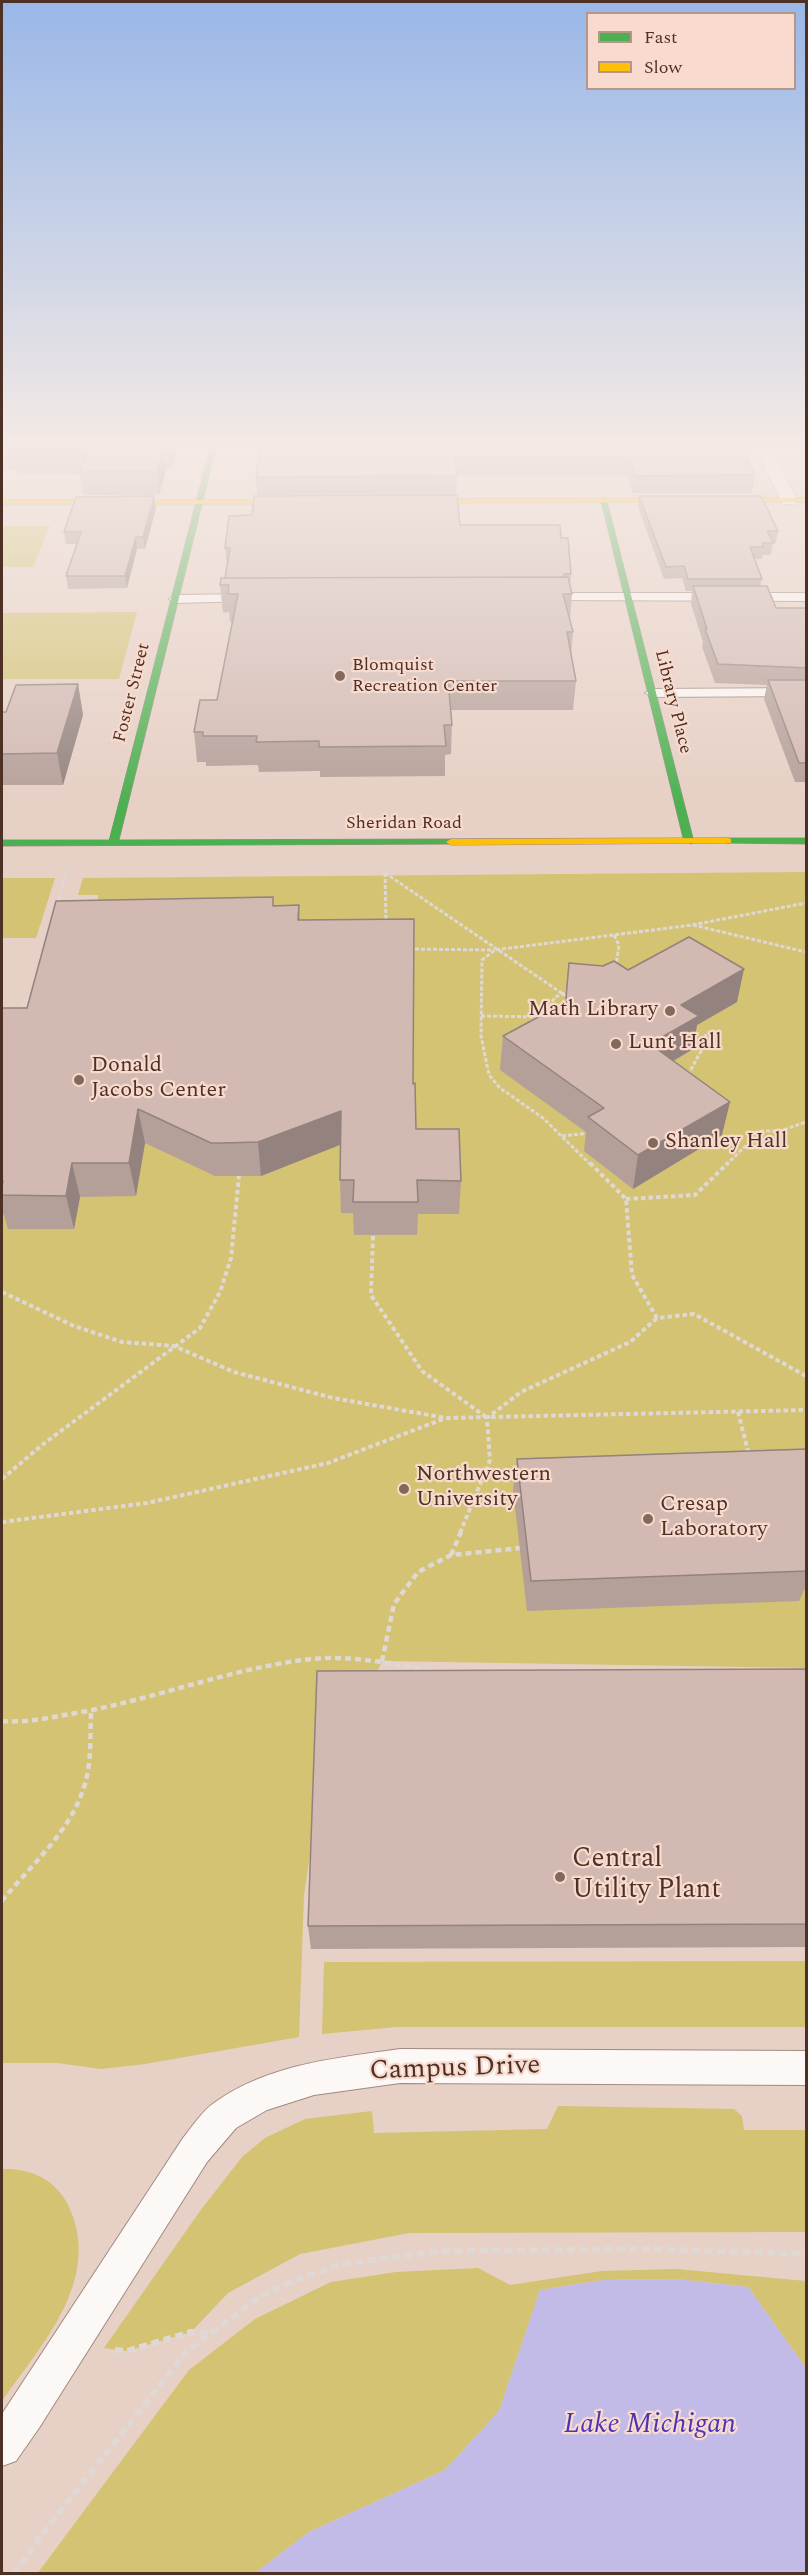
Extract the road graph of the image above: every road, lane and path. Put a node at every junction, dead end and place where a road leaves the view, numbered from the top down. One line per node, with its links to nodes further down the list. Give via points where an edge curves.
1 (184, 568): 7 (street, Foster Street)
2 (621, 568): 4 (street, Library Place)
3 (529, 597): 4 (lane)
4 (628, 597): 5 (lane); 9 (street, Library Place)
5 (807, 597)
6 (264, 598): 7 (lane)
7 (176, 599): 13 (street, Foster Street)
8 (807, 692): 9 (lane)
9 (652, 693): 11 (street, Library Place)
10 (807, 841): 11 (street, Sheridan Road)
11 (689, 842): 13 (street, Sheridan Road)
12 (2, 843): 13 (street, Sheridan Road)
13 (113, 843)
14 (67, 869): 16 (path)
15 (807, 903): 17 (path)
16 (56, 908)
17 (692, 925): 19 (path); 22 (path)
18 (386, 927): 21 (path, via 385,873)
19 (614, 935): 21 (path); 23 (path, via 620,945 620,956)
20 (399, 949): 21 (path)
21 (495, 950): 26 (path); 31 (path, via 482,960)
22 (807, 952)
23 (612, 973)
24 (33, 988): 29 (path)
25 (578, 990): 26 (path)
26 (561, 993): 27 (path); 30 (path, via 551,1004)
27 (569, 998)
28 (560, 1013): 30 (path)
29 (15, 1015)
30 (554, 1015): 31 (path); 32 (path)
31 (481, 1016): 37 (path, via 489,1076 542,1116)
32 (559, 1021)
33 (705, 1032): 34 (path, via 707,1040)
34 (681, 1082)
35 (807, 1122): 39 (path, via 780,1131 761,1131 695,1195)
36 (595, 1133): 37 (path)
37 (561, 1136): 39 (path)
38 (239, 1176): 43 (path, via 231,1258 220,1292 200,1328)
39 (626, 1199): 42 (path, via 632,1275)
40 (373, 1236): 48 (path, via 371,1294 422,1371)
41 (2, 1292): 43 (path, via 74,1326 122,1342)
42 (657, 1318): 44 (path, via 694,1314); 48 (path, via 630,1342 521,1392)
43 (174, 1346): 47 (path, via 234,1372 333,1398); 50 (path)
44 (807, 1376)
45 (807, 1410): 46 (path)
46 (738, 1412): 48 (path); 49 (path)
47 (446, 1418): 48 (path); 51 (path, via 328,1463 147,1503)
48 (487, 1418): 53 (path, via 490,1460)
49 (751, 1464)
50 (2, 1479)
51 (2, 1522)
52 (520, 1548): 53 (path)
53 (451, 1555): 54 (path, via 418,1572 394,1604)
54 (382, 1661): 55 (path); 56 (path, via 299,1661)
55 (446, 1673)
56 (91, 1712): 57 (path); 58 (path, via 88,1766 81,1797 61,1829)
57 (2, 1721)
58 (2, 1901)
59 (807, 2068): 62 (lane, Campus Drive, via 400,2066 314,2078 259,2094 224,2116 195,2150)
60 (807, 2254): 61 (path, via 648,2249 442,2251 364,2261 342,2264 261,2296)
61 (211, 2333): 62 (path, via 191,2332 127,2351 104,2348); 64 (path, via 187,2351)
62 (64, 2353): 63 (lane, Campus Drive)
63 (2, 2447)
64 (14, 2574)

